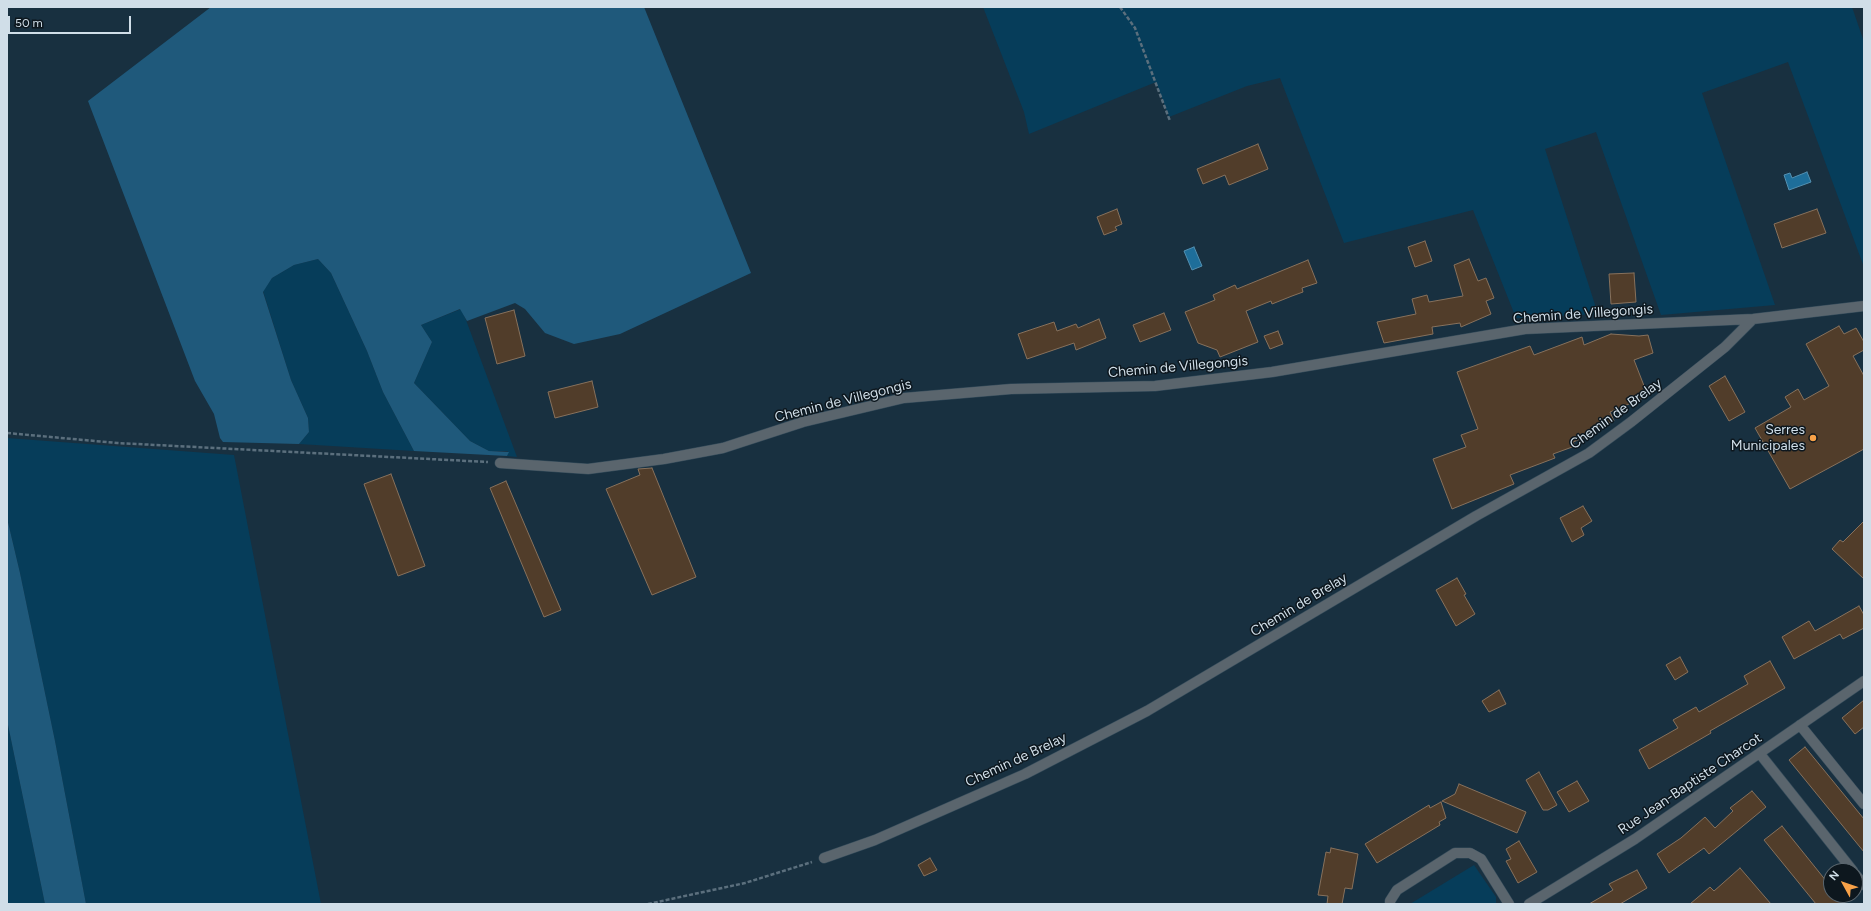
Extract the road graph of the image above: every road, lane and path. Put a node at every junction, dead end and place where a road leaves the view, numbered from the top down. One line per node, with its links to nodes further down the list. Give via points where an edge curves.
1 (1120, 7): 2 (path, via 1135,28)
2 (1170, 121)
3 (1864, 306): 4 (street, Chemin de Villegongis)
4 (1753, 318): 6 (street, Chemin de Villegongis, via 1525,329 1272,372 1155,386 1011,389 904,398 803,422 723,448 664,459 588,469); 11 (street, Chemin de Brelay, via 1725,347 1589,454 1463,524 1147,711 1025,774 875,840)
5 (7, 434): 6 (path, via 118,443)
6 (500, 463)
7 (1864, 682): 8 (street, Rue Jean-Baptiste Charcot)
8 (1800, 725): 9 (street, Rue Jean-Baptiste Charcot); 10 (street)
9 (1760, 754): 12 (street); 16 (street, Rue Jean-Baptiste Charcot, via 1635,839)
10 (1862, 798)
11 (824, 858): 13 (path, via 745,883)
12 (1847, 863)
13 (648, 904)
14 (1390, 904): 15 (street, via 1398,890 1455,853 1470,852 1481,859)
15 (1509, 904)
16 (1529, 904)

